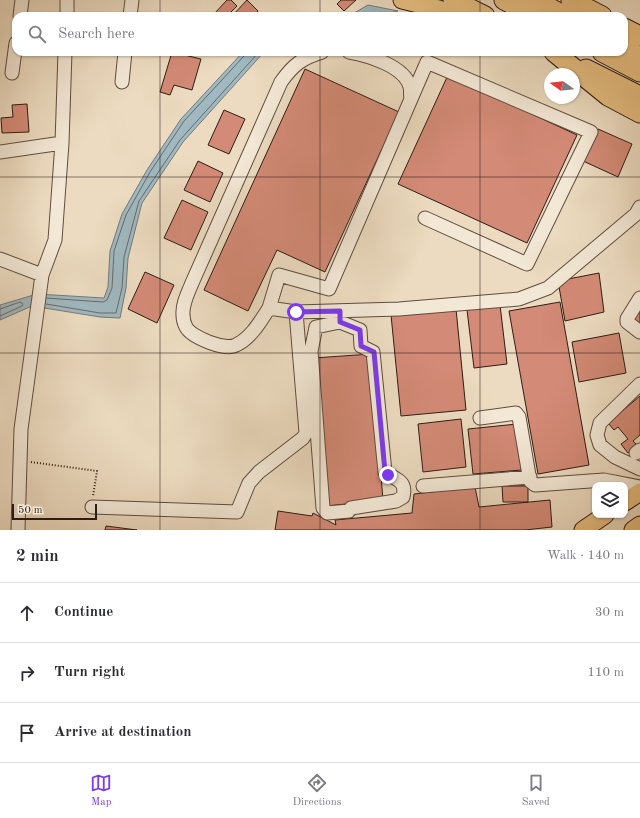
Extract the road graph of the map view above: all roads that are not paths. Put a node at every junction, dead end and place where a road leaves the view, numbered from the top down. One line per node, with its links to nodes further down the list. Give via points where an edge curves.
1 (22, 0): 9 (street)
2 (67, 0): 10 (street)
3 (132, 0): 11 (street)
4 (402, 0): 12 (main road)
5 (453, 0): 13 (highway)
6 (504, 0): 14 (highway); 15 (highway)
7 (535, 0): 16 (highway)
8 (571, 0): 17 (highway)
9 (20, 12)
10 (66, 12)
11 (130, 12)
12 (444, 12)
13 (477, 12)
14 (497, 12)
15 (526, 12)
16 (558, 12)
17 (594, 12)
18 (628, 30): 19 (highway)
19 (640, 36)
20 (628, 50): 29 (highway)
21 (14, 56): 31 (street)
22 (65, 56): 36 (street)
23 (125, 56): 32 (street)
24 (309, 56): 43 (street, via 290,70 281,82 184,301 183,315 186,328 199,337 217,346 235,346 253,332)
25 (368, 56): 34 (street, via 404,76 410,86)
26 (560, 56): 35 (highway, via 608,96)
27 (562, 56): 33 (highway)
28 (610, 56): 30 (highway)
29 (640, 57)
30 (640, 72)
31 (12, 73)
32 (122, 82)
33 (640, 96)
34 (411, 101): 39 (street, via 427,62 591,132 527,264); 43 (street, via 329,288 279,275)
35 (640, 113)
36 (62, 143): 37 (street); 41 (street, via 55,240)
37 (0, 152)
38 (640, 207): 46 (street, via 636,214 548,288 519,299)
39 (425, 218)
40 (0, 259): 41 (street)
41 (42, 275): 61 (street, via 21,429)
42 (640, 298): 48 (street, via 627,322)
43 (269, 308): 44 (street)
44 (296, 312): 45 (street); 50 (street)
45 (312, 312): 46 (street); 47 (street)
46 (340, 316): 47 (street); 50 (street, via 360,330 361,346 374,352 385,472 403,485 402,497 396,501 327,513 323,508)
47 (316, 327): 50 (street, via 311,351)
48 (640, 332)
49 (640, 384): 52 (street, via 600,423 597,435 600,445 615,457)
50 (310, 410): 58 (street, via 303,438 259,472 249,483 237,512)
51 (480, 418): 53 (street, via 516,413 519,417)
52 (640, 470)
53 (530, 477): 54 (street); 55 (street, via 530,481 535,485 604,480)
54 (423, 486)
55 (640, 487)
56 (640, 492): 57 (main road)
57 (628, 500)
58 (92, 507)
59 (601, 518): 62 (main road)
60 (640, 525): 63 (main road)
61 (18, 530)
62 (583, 530)
63 (632, 530)

